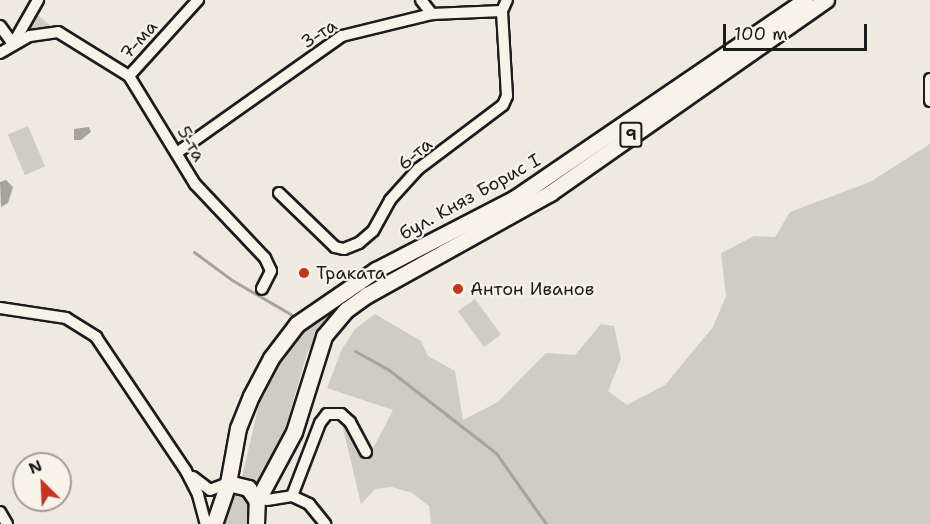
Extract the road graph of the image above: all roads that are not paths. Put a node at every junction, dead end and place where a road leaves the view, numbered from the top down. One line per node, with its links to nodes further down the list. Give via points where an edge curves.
1 (38, 0): 10 (street)
2 (198, 0): 12 (street, 7-ма)
3 (421, 0): 8 (street)
4 (507, 0): 7 (street, 6-та)
5 (805, 0): 21 (highway, бул. Княз Борис I / 9, via 515,198 376,270 297,324 271,358 251,396 238,428)
6 (826, 0): 22 (highway, бул. Княз Борис I / 9, via 550,194 346,310 324,336 294,432)
7 (502, 11): 8 (street, 3-та); 16 (street, 6-та, via 507,96 503,105 418,169 359,243 344,249 335,247)
8 (432, 14): 15 (street, 3-та, via 342,36)
9 (0, 26): 10 (street)
10 (13, 44): 11 (street); 12 (street, 5-та, via 41,32 58,32)
11 (0, 53)
12 (129, 76): 15 (street, 5-та)
13 (930, 79): 14 (street)
14 (930, 101)
15 (178, 152): 17 (street, 5-та, via 195,184 265,258 271,271)
16 (279, 193)
17 (262, 289)
18 (0, 308): 20 (street, via 66,318 87,329)
19 (366, 452): 23 (street, via 350,422 340,414 327,414)
20 (186, 471): 21 (street, via 210,490); 26 (street)
21 (228, 483): 22 (highway); 26 (highway, 9, via 212,504); 27 (highway, 9)
22 (263, 496): 23 (street); 28 (highway, 9); 29 (highway, 9)
23 (292, 496): 30 (street, via 309,504)
24 (0, 512): 25 (street)
25 (7, 524)
26 (206, 524)
27 (214, 524)
28 (256, 524)
29 (267, 524)
30 (325, 524)

